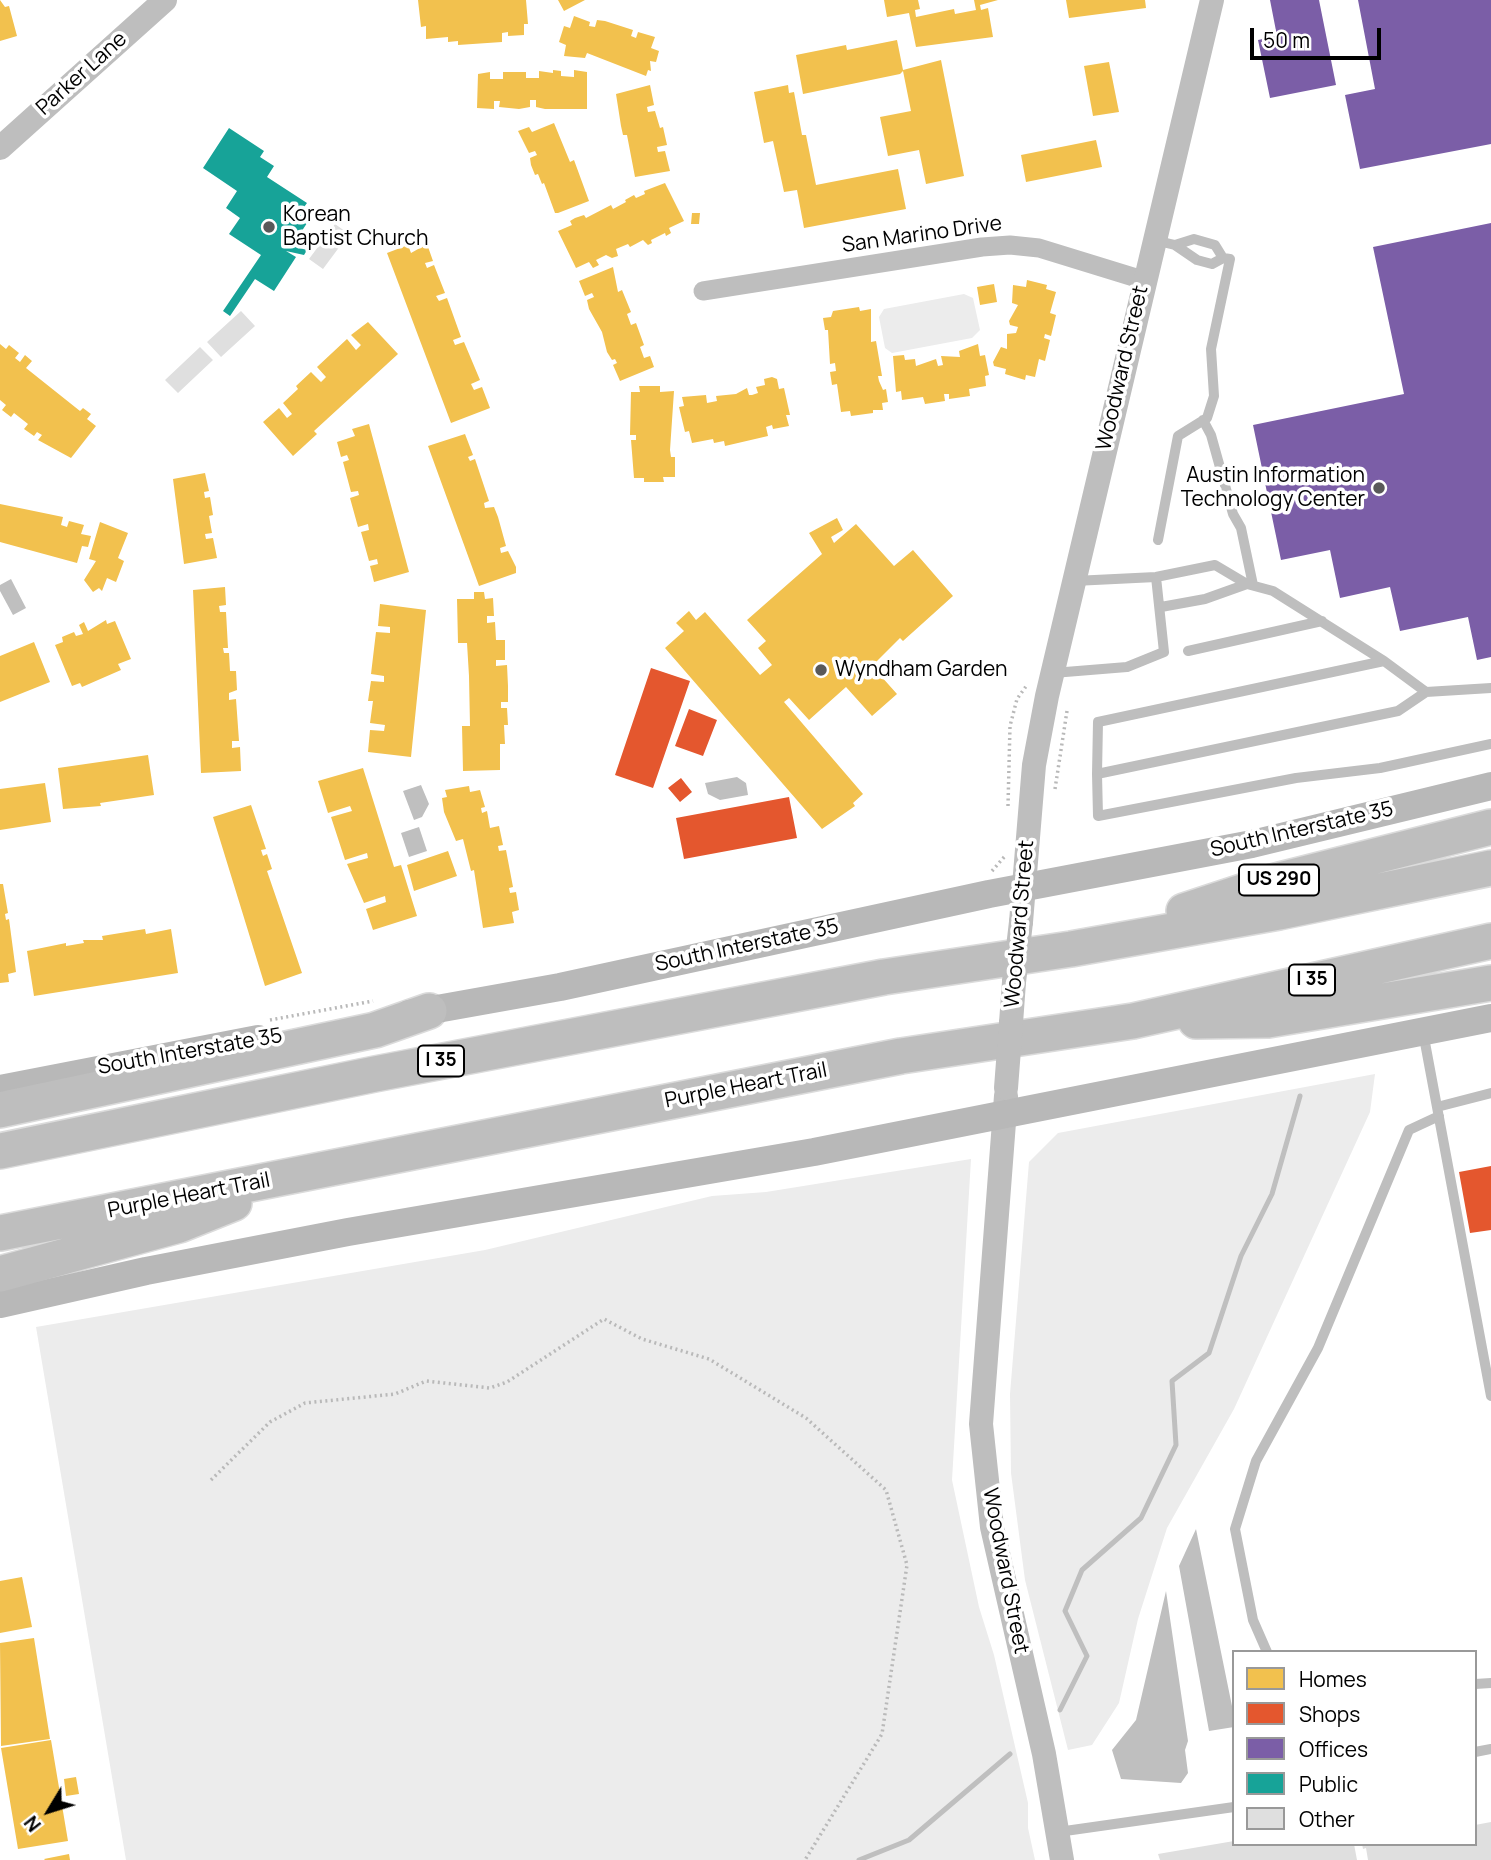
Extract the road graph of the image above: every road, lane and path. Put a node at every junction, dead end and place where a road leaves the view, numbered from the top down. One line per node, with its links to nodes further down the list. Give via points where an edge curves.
1 (165, 0): 3 (street, Parker Lane)
2 (1212, 0): 4 (street, Woodward Street)
3 (0, 148)
4 (1164, 242): 5 (lane, via 1197,260 1212,264); 5 (lane, via 1194,239 1215,245); 6 (street, Woodward Street)
5 (1223, 258): 8 (lane, via 1230,259 1211,349 1214,396)
6 (1143, 281): 7 (street, San Marino Drive, via 1039,248 1010,245); 11 (street, Woodward Street)
7 (703, 291)
8 (1203, 421): 9 (lane, via 1178,436); 12 (lane, via 1241,527)
9 (1158, 540)
10 (1156, 578): 11 (lane); 12 (lane, via 1215,565); 13 (lane)
11 (1073, 582): 17 (street, Woodward Street)
12 (1250, 585): 13 (lane); 14 (lane, via 1273,591)
13 (1161, 607): 17 (lane, via 1164,652 1127,667)
14 (1322, 621): 15 (lane); 16 (lane)
15 (1188, 652)
16 (1384, 661): 19 (lane); 23 (lane, via 1098,722)
17 (1052, 673): 31 (street, Woodward Street, via 1034,765)
18 (1491, 688): 19 (lane)
19 (1426, 692): 23 (lane, via 1398,711)
20 (1017, 699): 26 (path, via 1010,726)
21 (1069, 699): 25 (path)
22 (1491, 744): 23 (lane, via 1380,768 1296,778 1098,816)
23 (1097, 774)
24 (1491, 786): 31 (main road, South Interstate 35, via 1252,844)
25 (1053, 801)
26 (1008, 813)
27 (1491, 827): 33 (highway, US 290, via 1272,882)
28 (1006, 854): 29 (path)
29 (1002, 860)
30 (1491, 868): 33 (highway, I 35)
31 (1023, 887): 36 (main road, South Interstate 35); 43 (street, Woodward Street, bridge)
32 (1491, 941): 39 (highway, Purple Heart Trail / I 35)
33 (1071, 949): 46 (highway, I 35, via 884,977)
34 (1491, 983): 39 (highway, via 1268,1020)
35 (371, 1002): 38 (path)
36 (429, 1011): 41 (main road, South Interstate 35, via 218,1045); 44 (highway, via 375,1030)
37 (1491, 1018): 40 (main road)
38 (268, 1020)
39 (1133, 1021): 47 (highway, Purple Heart Trail / I 35, via 901,1056)
40 (1423, 1032): 43 (main road); 45 (lane)
41 (0, 1089)
42 (1491, 1093): 45 (lane)
43 (1006, 1102): 50 (main road, via 814,1152 348,1232); 55 (street, Woodward Street, via 981,1424 992,1527 1044,1754)
44 (0, 1110)
45 (1438, 1111): 51 (lane); 53 (lane, via 1409,1130 1318,1348 1256,1461 1235,1529 1253,1620)
46 (0, 1151)
47 (321, 1170): 48 (highway, Purple Heart Trail / I 35); 49 (highway, via 179,1224)
48 (0, 1233)
49 (0, 1274)
50 (0, 1304)
51 (1491, 1396)
52 (211, 1480): 56 (path, via 270,1422 305,1403 395,1394 426,1381 490,1388 507,1382 604,1319 642,1339 709,1359 806,1418 886,1490 907,1565 882,1734)
53 (1266, 1650)
54 (1232, 1807): 55 (lane)
55 (1057, 1832): 57 (street, Woodward Street)
56 (805, 1860)
57 (1062, 1860)

